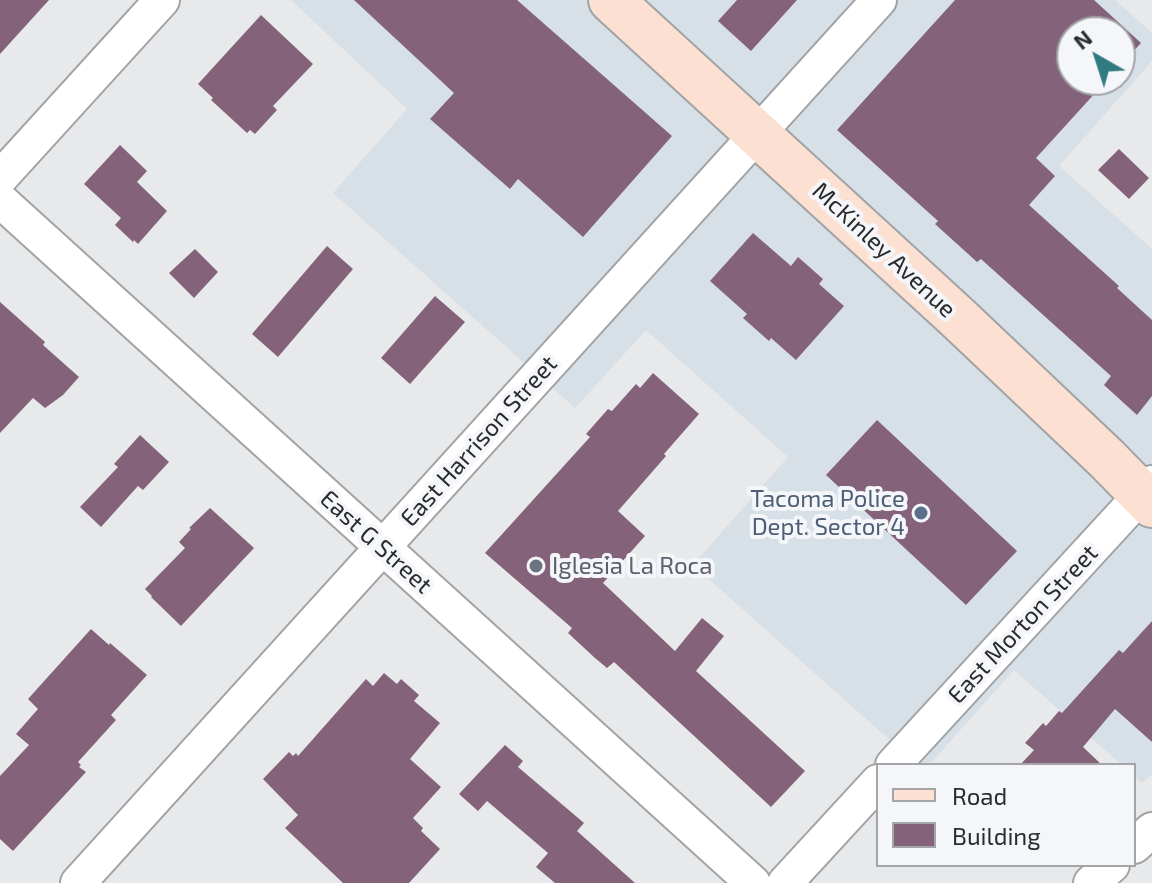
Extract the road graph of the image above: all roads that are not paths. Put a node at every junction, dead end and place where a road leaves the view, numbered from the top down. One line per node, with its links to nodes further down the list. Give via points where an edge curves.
1 (162, 0): 5 (street)
2 (611, 0): 4 (street, McKinley Avenue)
3 (879, 0): 4 (street, East Harrison Street)
4 (758, 133): 7 (street, McKinley Avenue); 8 (street, East Harrison Street)
5 (0, 178)
6 (0, 200): 8 (street, East G Street)
7 (1149, 494): 9 (street, East Morton Street)
8 (382, 548): 14 (street, East Harrison Street); 15 (street, East G Street)
9 (895, 763)
10 (876, 784): 16 (street)
11 (1152, 830): 12 (street)
12 (1136, 844)
13 (1110, 867): 17 (street)
14 (78, 883)
15 (753, 883)
16 (785, 883)
17 (1091, 883)

